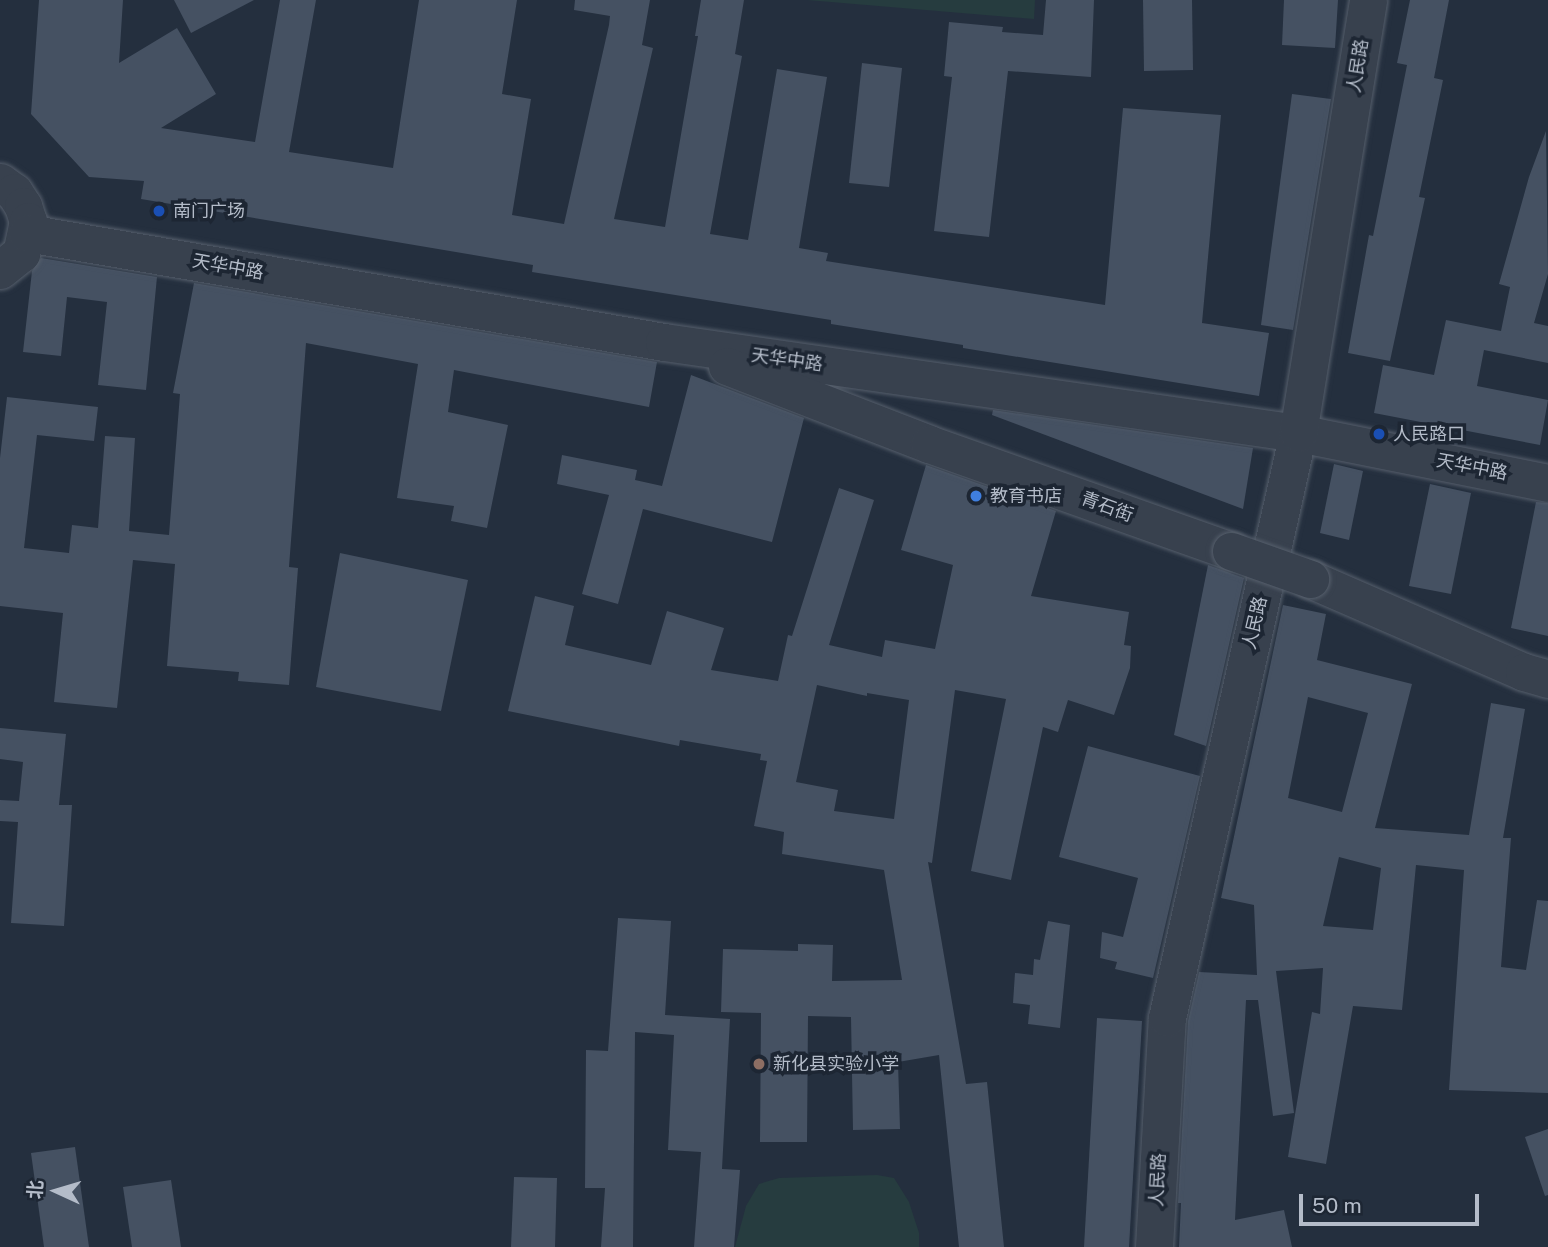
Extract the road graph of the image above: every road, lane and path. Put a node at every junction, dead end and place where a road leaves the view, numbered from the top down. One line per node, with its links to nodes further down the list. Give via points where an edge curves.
1 (1368, 0): 6 (street, 人民路)
2 (0, 182): 3 (street, via 23,206)
3 (27, 233): 4 (street, via 21,253); 5 (street, 天华中路)
4 (0, 270)
5 (664, 342): 6 (street, 天华中路); 8 (street, 青石街, bridge, via 929,444 1310,579)
6 (1298, 433): 7 (street, 天华中路); 9 (street, 人民路, via 1167,1018)
7 (1548, 482)
8 (1548, 679)
9 (1154, 1247)

